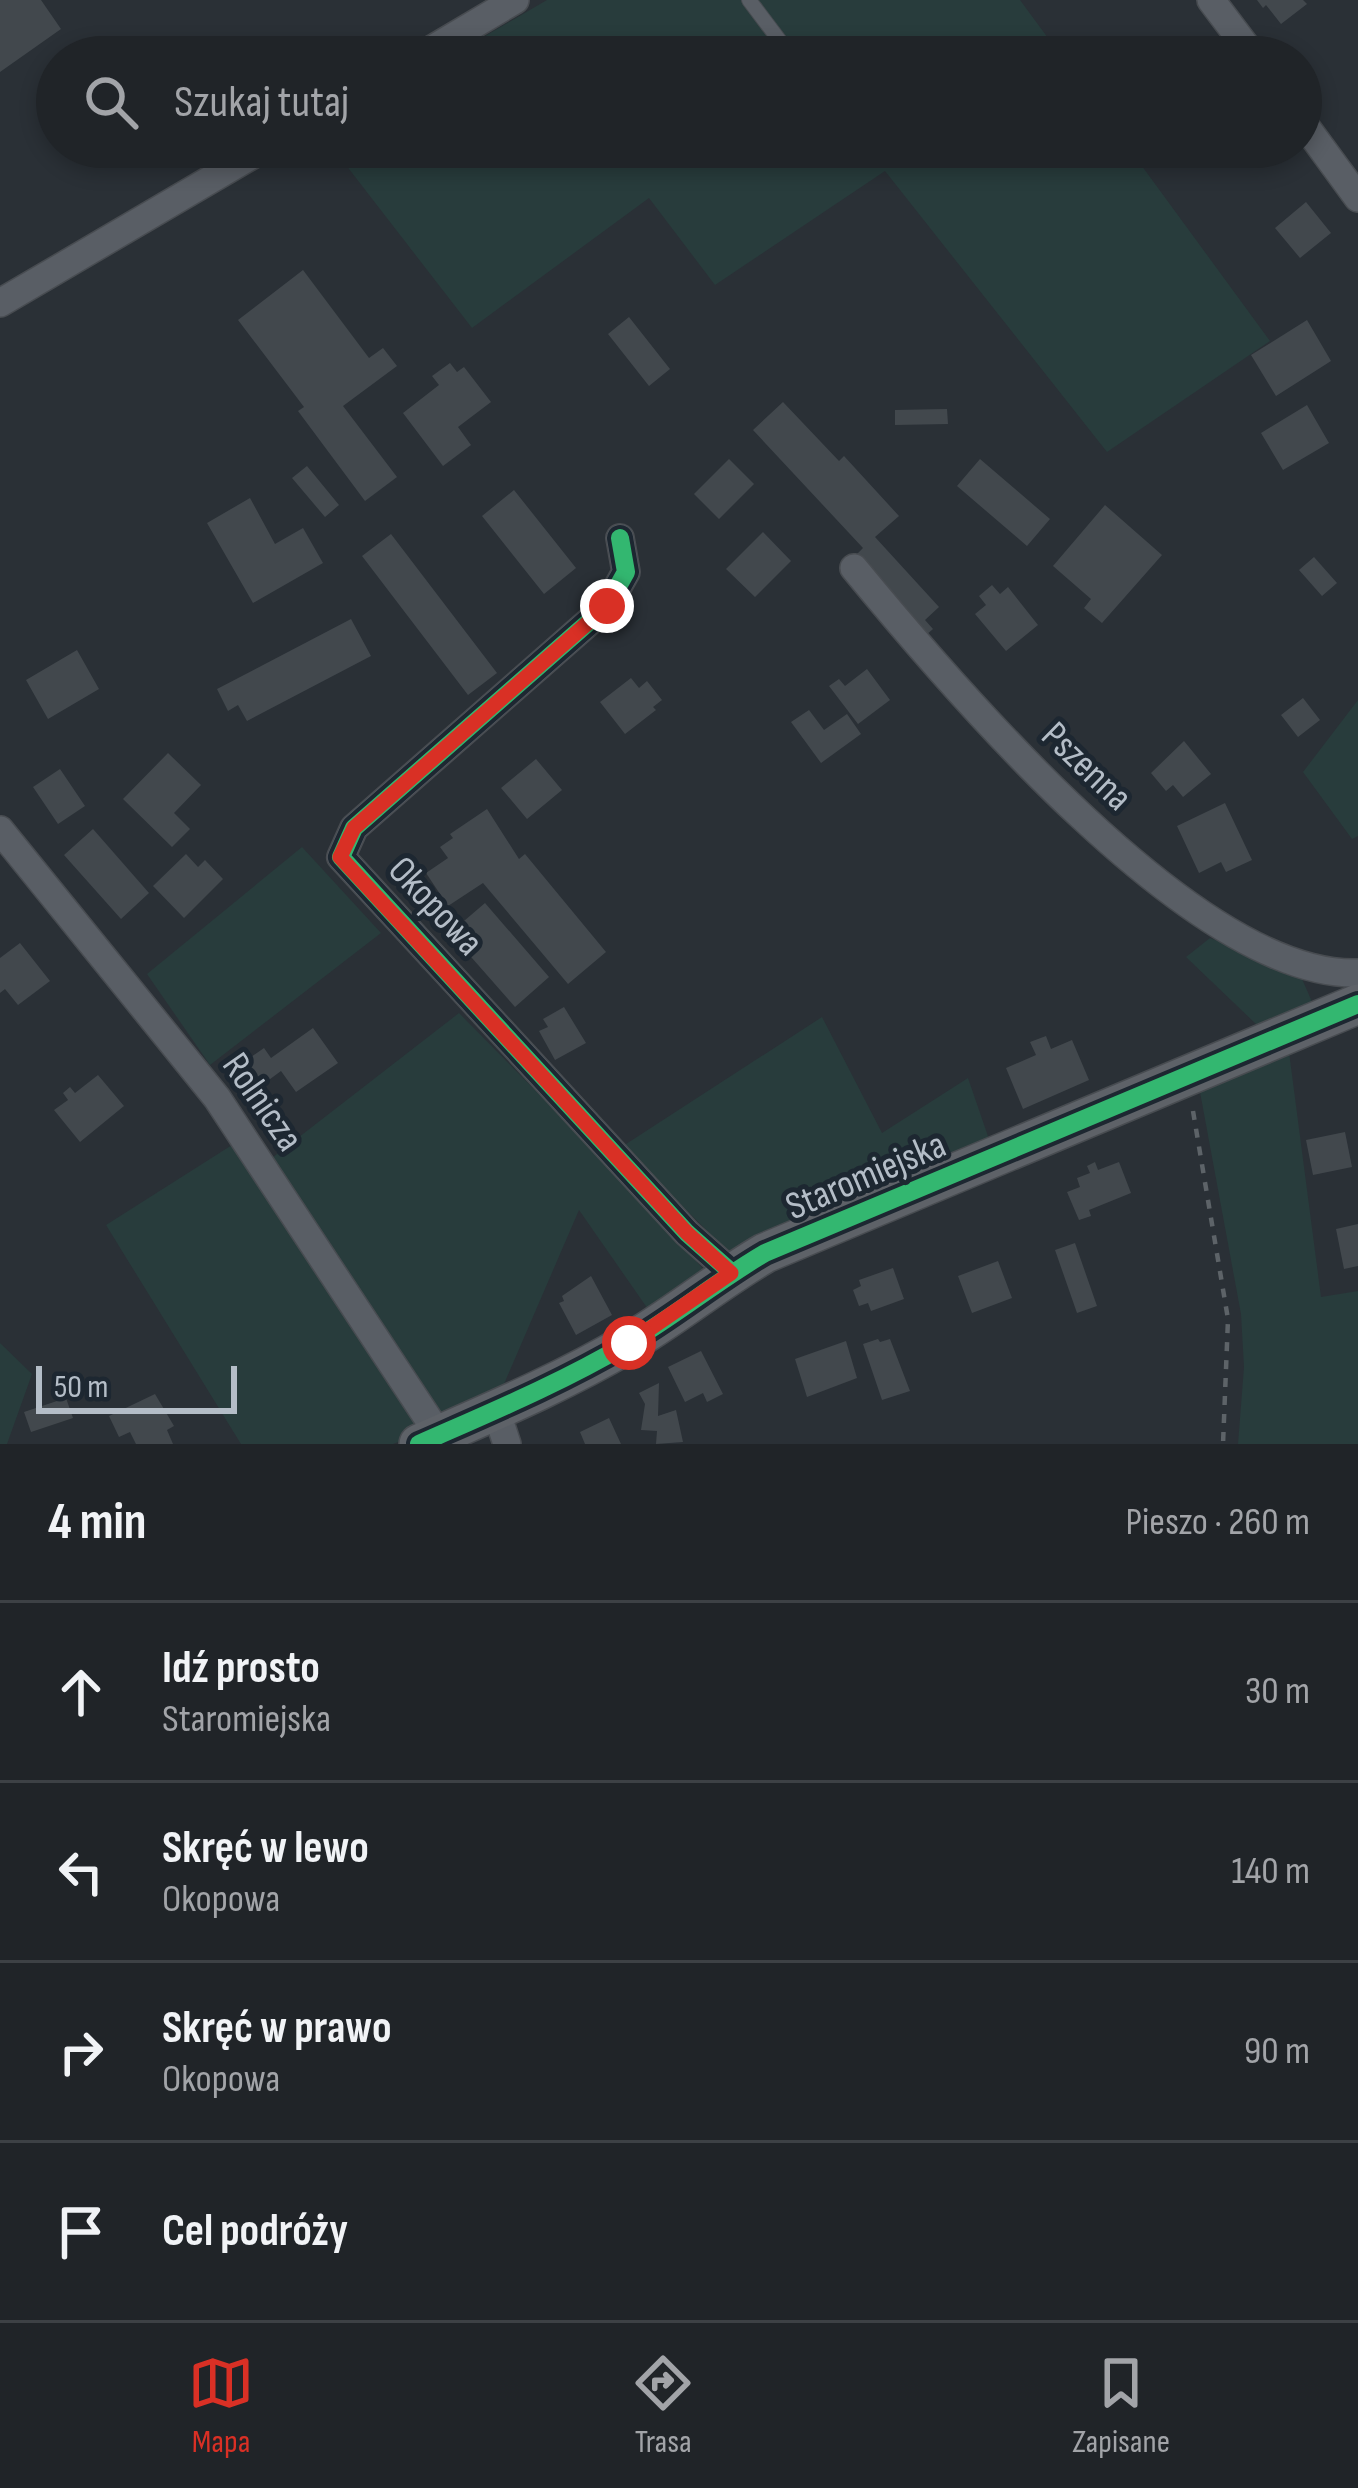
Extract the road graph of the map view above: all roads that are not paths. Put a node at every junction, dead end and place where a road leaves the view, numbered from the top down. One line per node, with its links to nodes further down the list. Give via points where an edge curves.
1 (515, 0): 4 (street)
2 (749, 0): 5 (lane)
3 (1211, 0): 6 (street)
4 (454, 36)
5 (777, 36)
6 (1238, 36)
7 (1322, 149): 9 (street)
8 (230, 168): 10 (street)
9 (1358, 198)
10 (0, 303)
11 (620, 538): 17 (street, Okopowa, via 626,572 607,606 354,828 340,857)
12 (854, 568): 14 (street, Pszenna, via 955,691 1137,866 1239,937)
13 (0, 830): 19 (street, Rolnicza, via 217,1098)
14 (1309, 966): 15 (street, Pszenna); 16 (street)
15 (1358, 973)
16 (1341, 1011): 17 (street, Staromiejska)
17 (731, 1273): 18 (street, Staromiejska)
18 (502, 1427): 19 (street, Staromiejska)
19 (429, 1440)

